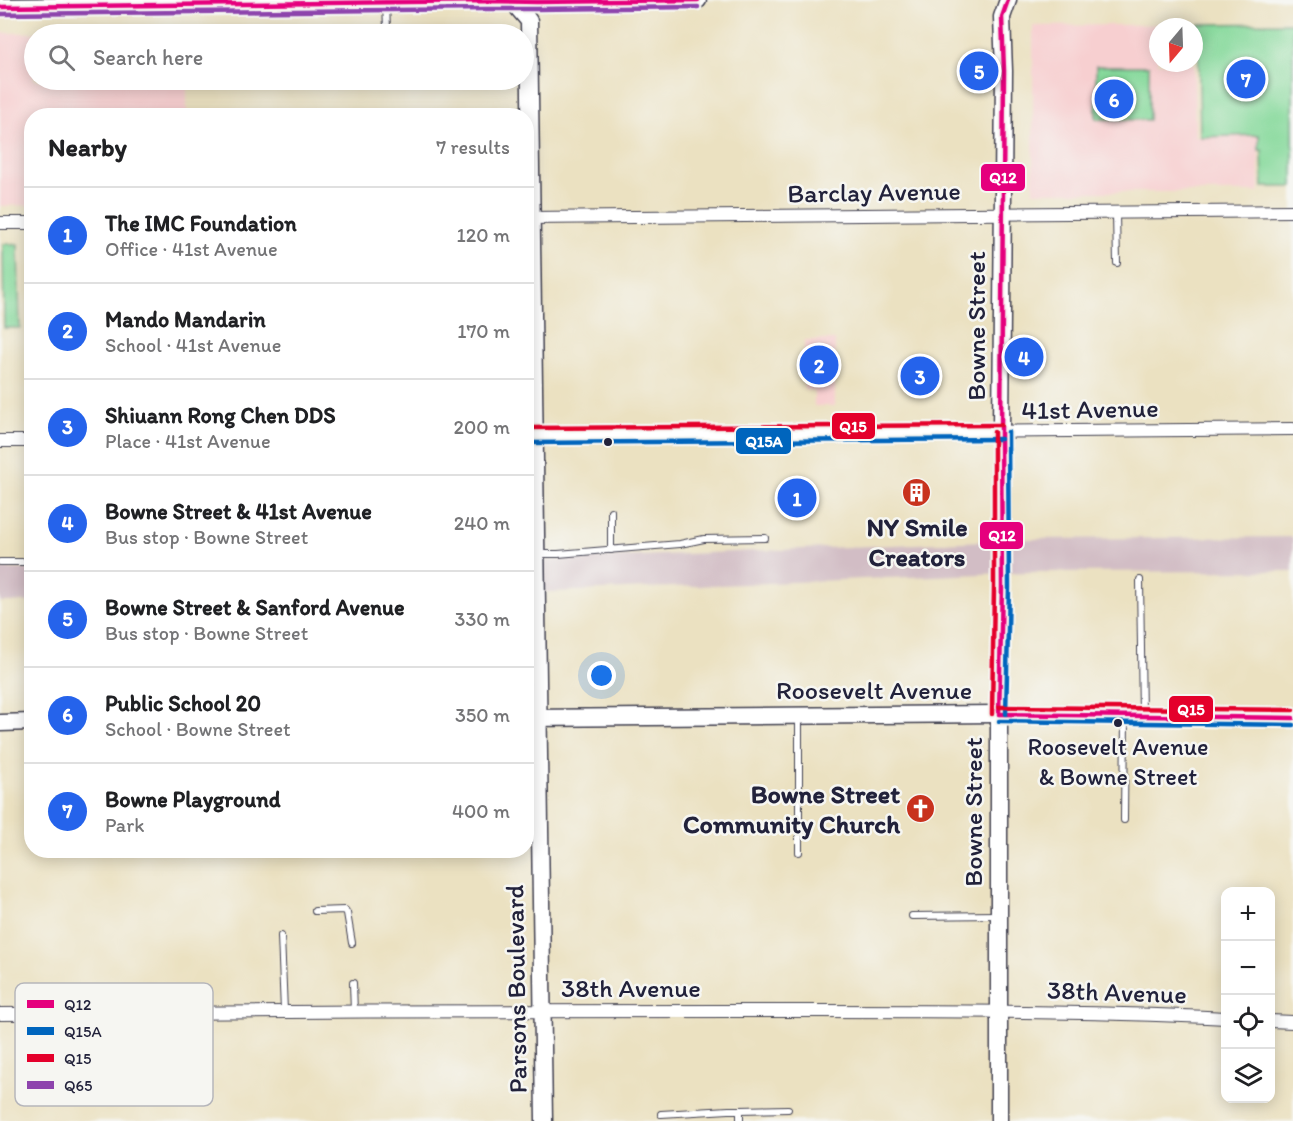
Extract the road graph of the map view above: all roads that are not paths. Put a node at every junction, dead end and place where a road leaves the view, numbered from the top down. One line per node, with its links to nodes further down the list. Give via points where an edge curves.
1 (698, 0): 3 (street)
2 (1008, 0): 12 (street, Bowne Street, via 1002,17)
3 (511, 1): 4 (street); 7 (street, Parsons Boulevard)
4 (386, 3): 5 (street); 6 (lane)
5 (0, 7)
6 (387, 24)
7 (529, 24)
8 (529, 90): 9 (street, Parsons Boulevard)
9 (529, 108)
10 (1293, 211): 11 (street, Barclay Avenue)
11 (1116, 213): 12 (street, Barclay Avenue); 16 (lane)
12 (1002, 214): 13 (street, Barclay Avenue); 18 (street, Bowne Street)
13 (534, 218)
14 (0, 223): 15 (street)
15 (24, 223)
16 (1117, 264)
17 (1293, 429): 18 (street, 41st Avenue)
18 (1001, 432): 19 (street, 41st Avenue); 31 (street, Bowne Street)
19 (534, 436)
20 (0, 441): 21 (street)
21 (24, 441)
22 (534, 492): 26 (street, Parsons Boulevard)
23 (611, 511): 25 (lane)
24 (765, 538): 25 (lane, via 704,539)
25 (611, 550): 26 (lane)
26 (536, 554): 30 (street, Parsons Boulevard)
27 (0, 562): 28 (lane)
28 (24, 562)
29 (1140, 580): 33 (lane)
30 (534, 662)
31 (999, 714): 32 (street, Roosevelt Avenue); 33 (street, Roosevelt Avenue); 42 (street, Bowne Street)
32 (799, 716): 34 (street, Roosevelt Avenue); 40 (lane)
33 (1133, 716): 35 (street, Roosevelt Avenue); 39 (lane)
34 (534, 718)
35 (1293, 718)
36 (0, 723): 37 (street)
37 (24, 723)
38 (534, 783): 47 (street, Parsons Boulevard)
39 (1124, 820)
40 (799, 852)
41 (315, 911): 45 (lane, via 345,910)
42 (999, 915): 43 (lane); 48 (street, Bowne Street)
43 (912, 916)
44 (281, 936): 50 (lane)
45 (352, 944)
46 (353, 983): 51 (lane)
47 (541, 1010): 48 (street, 38th Avenue); 51 (street, 38th Avenue); 60 (street, Parsons Boulevard)
48 (999, 1011): 54 (street, 38th Avenue); 62 (street, Bowne Street)
49 (213, 1012): 50 (street, 38th Avenue)
50 (284, 1012): 51 (street, 38th Avenue)
51 (354, 1013)
52 (0, 1014): 53 (street, 38th Avenue)
53 (15, 1014)
54 (1221, 1018)
55 (1275, 1021): 56 (street)
56 (1293, 1022)
57 (788, 1109): 58 (lane)
58 (740, 1110): 59 (lane); 61 (lane)
59 (661, 1114)
60 (543, 1121)
61 (740, 1121)
62 (999, 1121)

